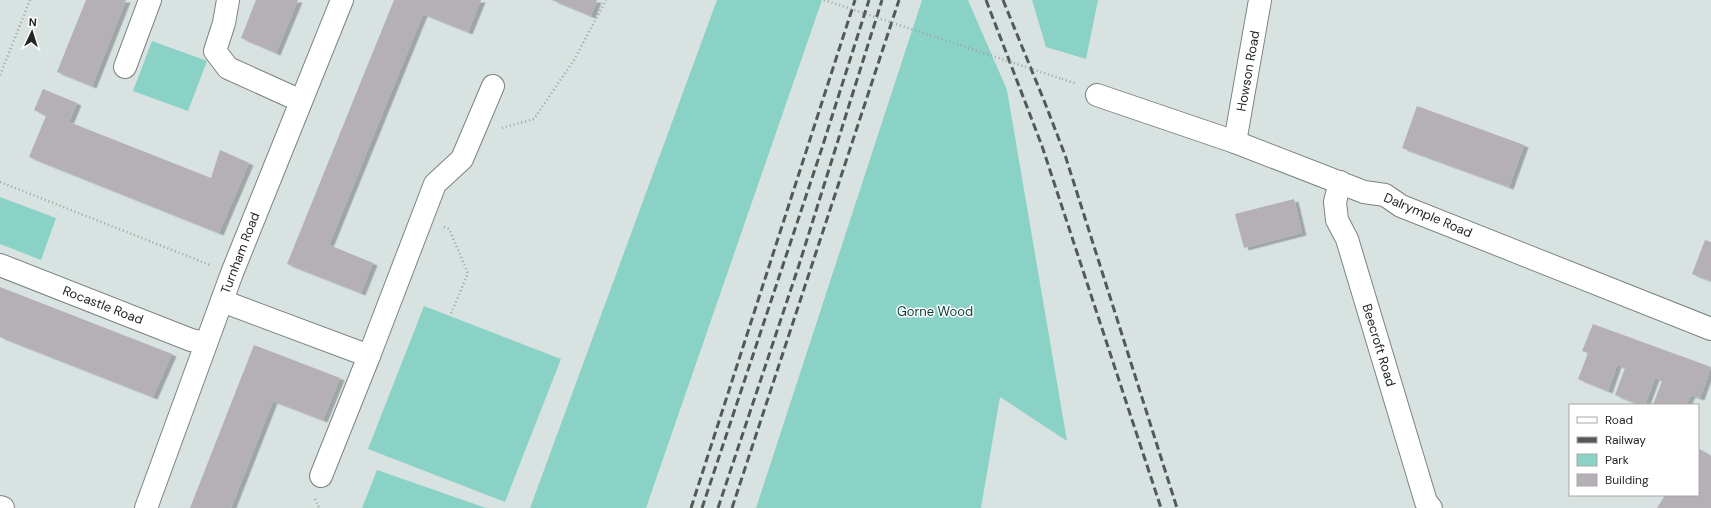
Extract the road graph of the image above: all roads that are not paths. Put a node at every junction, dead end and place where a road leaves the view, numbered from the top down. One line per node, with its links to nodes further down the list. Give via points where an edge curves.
1 (150, 0): 5 (street)
2 (228, 0): 8 (street, via 224,24 215,51 228,68)
3 (342, 0): 8 (street, Turnham Road)
4 (1260, 0): 9 (street, Howson Road)
5 (125, 67)
6 (493, 86): 15 (street, via 462,159 435,184)
7 (1097, 95): 9 (street, Dalrymple Road)
8 (301, 101): 12 (street, Turnham Road)
9 (1235, 142): 10 (street, Dalrymple Road)
10 (1340, 182): 13 (street, Dalrymple Road, via 1364,192 1385,195 1401,206); 20 (street, Beecroft Road, via 1336,202 1337,220 1347,239 1426,502)
11 (0, 264): 14 (street, Rocastle Road, via 191,340)
12 (222, 301): 14 (street, Turnham Road); 15 (street)
13 (1711, 329)
14 (206, 343): 19 (street, Turnham Road)
15 (368, 356): 16 (street)
16 (321, 476)
17 (0, 507): 18 (street)
18 (4, 508)
19 (146, 508)
20 (1430, 508)

